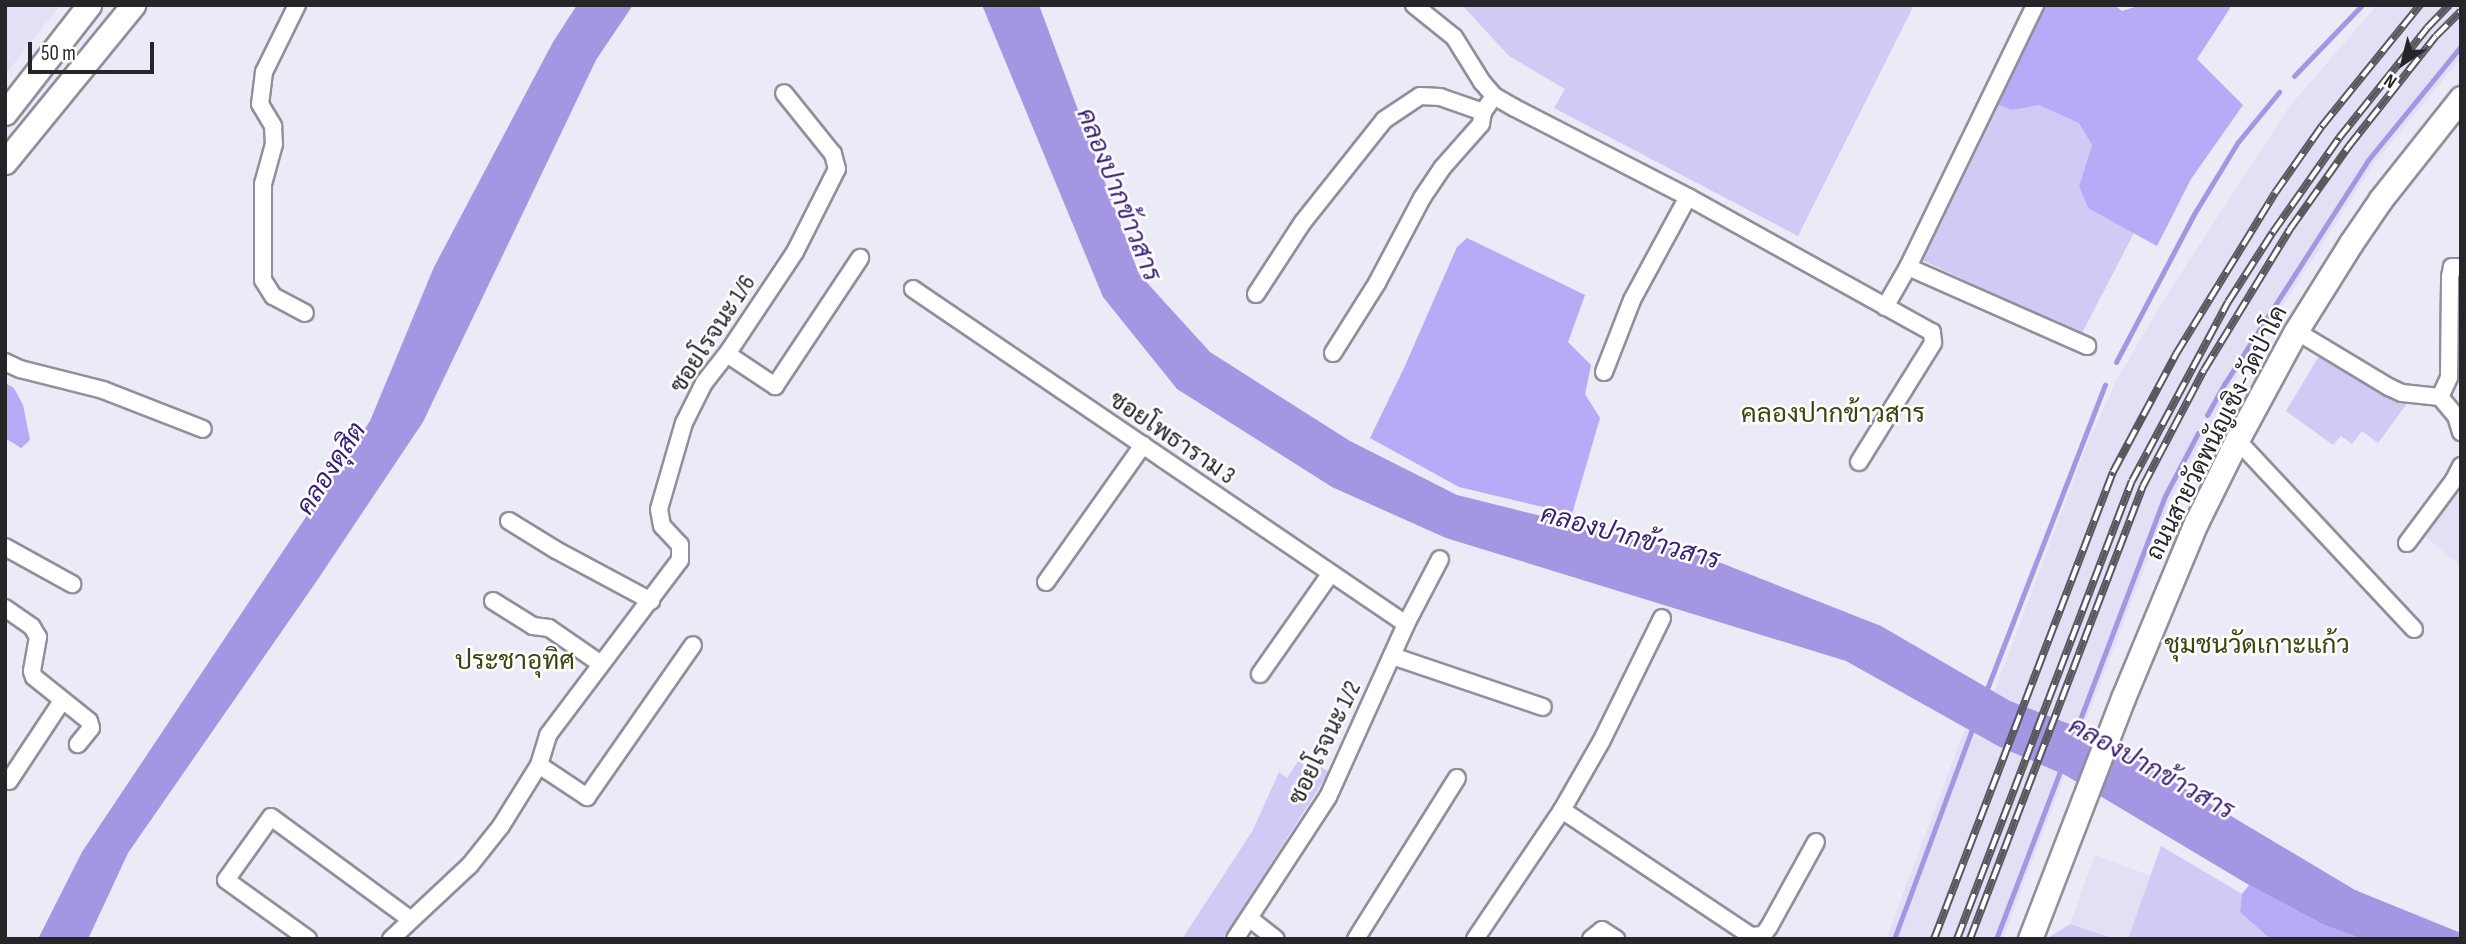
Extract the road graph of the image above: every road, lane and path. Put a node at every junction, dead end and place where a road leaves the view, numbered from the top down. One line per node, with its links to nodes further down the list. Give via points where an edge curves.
1 (89, 5): 10 (main road)
2 (133, 5): 11 (main road)
3 (297, 5): 19 (street, via 264,72 260,104 273,126 274,144 263,184 263,280 273,296)
4 (1415, 5): 7 (street, via 1454,37)
5 (2035, 5): 14 (street)
6 (784, 93): 23 (street, ซอยโรจนะ 1/6, via 833,154 837,169 795,252)
7 (1494, 96): 9 (street); 12 (street)
8 (2461, 98): 20 (main road, ถนนสายวัดพนัญเชิง-วัดป่าโค, via 2381,199)
9 (1483, 112): 17 (street, via 1440,97 1420,96 1384,120 1303,222); 22 (street, via 1482,124 1422,198 1377,284)
10 (5, 113)
11 (5, 162)
12 (1688, 197): 18 (street); 25 (street, via 1632,300)
13 (860, 258): 23 (street, via 775,386)
14 (1908, 267): 18 (street); 21 (street)
15 (2461, 267): 26 (street, via 2452,267 2450,277 2449,378)
16 (913, 289): 30 (street, ซอยโพธาราม 3)
17 (1256, 294)
18 (1885, 307): 31 (street, via 1932,332 1934,338)
19 (305, 313)
20 (2296, 331): 26 (street, via 2402,393); 29 (main road, ถนนสายวัดพนัญเชิง-วัดป่าโค)
21 (2087, 346)
22 (1333, 353)
23 (727, 354): 41 (street, ซอยโรจนะ 1/6, via 704,383 684,423 659,509 662,526 680,545 680,560)
24 (5, 362): 27 (street, via 103,390)
25 (1604, 372)
26 (2440, 397): 28 (street, via 2456,416)
27 (203, 429)
28 (2461, 432)
29 (2237, 440): 45 (street); 68 (main road, ถนนสายวัดพนัญเชิง-วัดป่าโค, via 2196,523)
30 (1143, 445): 37 (street, ซอยโพธาราม 3); 38 (street)
31 (1859, 462)
32 (2461, 466): 34 (street)
33 (509, 521): 41 (street)
34 (2407, 543)
35 (5, 547): 39 (street)
36 (1440, 559): 44 (street, ซอยโรจนะ 1/2)
37 (1331, 573): 44 (street, ซอยโพธาราม 3); 49 (street)
38 (1046, 582)
39 (72, 584)
40 (493, 601): 48 (street, via 533,626 549,628)
41 (651, 601): 48 (street, ซอยโรจนะ 1/6)
42 (5, 608): 50 (street, via 32,627 38,637 34,677)
43 (1662, 618): 56 (street)
44 (1406, 624): 47 (street, ซอยโรจนะ 1/2)
45 (2414, 629)
46 (692, 645): 53 (street, via 587,797)
47 (1392, 656): 51 (street); 58 (street, ซอยโรจนะ 1/2, via 1328,797)
48 (601, 664): 53 (street, ซอยโรจนะ 1/6, via 548,735)
49 (1260, 674)
50 (62, 701): 52 (street, via 91,725); 55 (street)
51 (1543, 707)
52 (78, 744)
53 (539, 765): 59 (street, ซอยโรจนะ 1/6, via 470,865)
54 (1457, 778): 64 (street)
55 (9, 781)
56 (1562, 810): 57 (street, via 1751,936 1763,935 1769,927); 65 (street)
57 (1816, 842)
58 (1249, 918): 62 (street, ซอยโรจนะ 1/2); 63 (street)
59 (410, 919): 60 (street, via 271,817 226,880); 61 (street, ซอยโรจนะ 1/6)
60 (308, 939)
61 (391, 939)
62 (1235, 939)
63 (1276, 939)
64 (1356, 939)
65 (1475, 939)
66 (1591, 939): 67 (street, via 1602,930)
67 (1616, 939)
68 (2030, 939)

